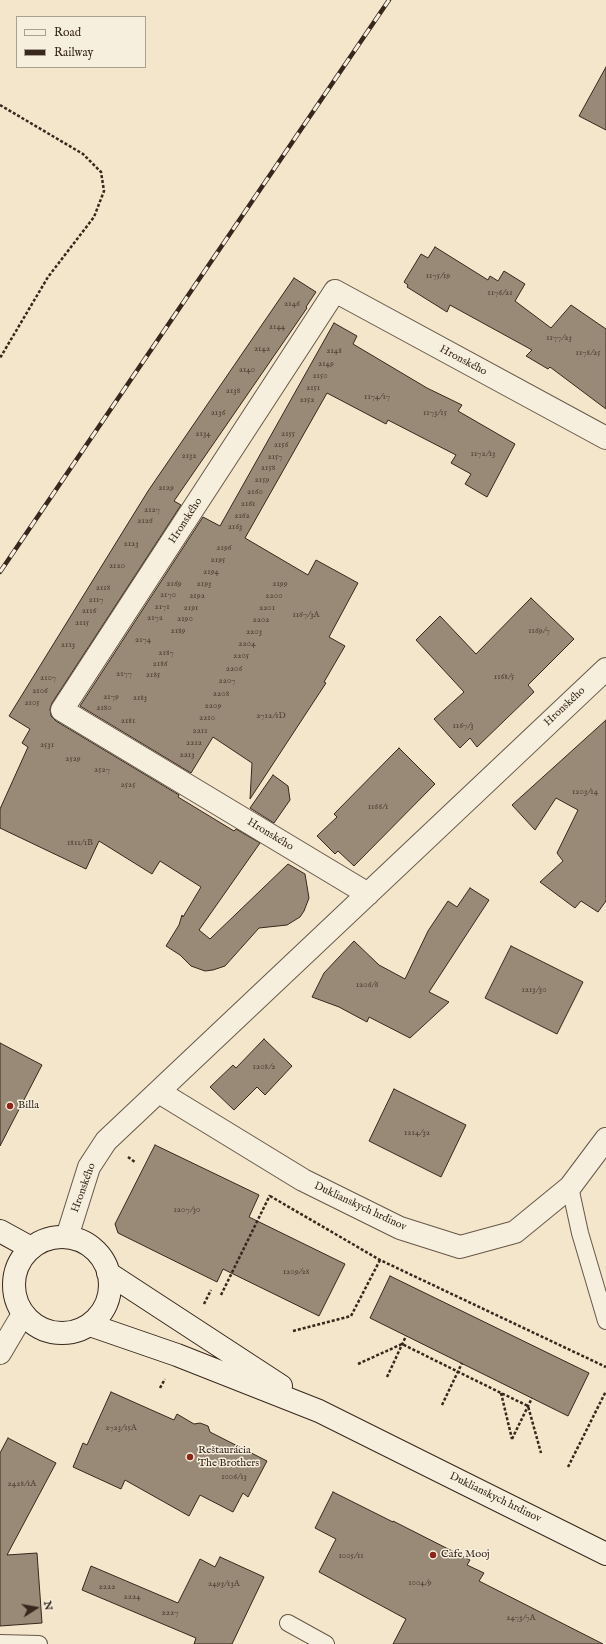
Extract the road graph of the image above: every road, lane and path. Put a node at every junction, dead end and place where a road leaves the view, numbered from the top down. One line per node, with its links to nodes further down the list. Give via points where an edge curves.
1 (0, 105): 2 (path, via 83,154 101,172 104,191 94,217 48,276)
2 (0, 358)
3 (606, 438): 5 (street, Hronského, via 335,291 62,710)
4 (606, 669): 5 (street, Hronského)
5 (368, 894): 6 (street, Hronského)
6 (159, 1092): 8 (street, Duklianskych hrdinov, via 303,1180 400,1228 460,1247 515,1232); 12 (street, Hronského, via 106,1141 89,1168)
7 (606, 1139): 8 (street, Duklianskych hrdinov)
8 (570, 1187): 21 (lane, via 580,1233)
9 (272, 1190): 10 (path)
10 (270, 1196): 14 (path); 18 (path)
11 (0, 1231): 13 (street)
12 (67, 1237): 13 (street, via 54,1238); 15 (street, via 93,1248)
13 (31, 1248): 16 (street)
14 (380, 1260): 23 (path, via 351,1316); 29 (path)
15 (108, 1273): 22 (street, via 110,1287 107,1301); 37 (street, Duklianskych hrdinov)
16 (7, 1282): 20 (street)
17 (211, 1290): 19 (path)
18 (221, 1295)
19 (202, 1308)
20 (23, 1314): 22 (street, via 47,1331 62,1334 77,1332); 26 (street)
21 (606, 1321)
22 (90, 1325): 37 (street, Duklianskych hrdinov, via 177,1355)
23 (293, 1331)
24 (406, 1336): 25 (path)
25 (402, 1344): 28 (path); 30 (path); 31 (path)
26 (0, 1353)
27 (462, 1363): 30 (path)
28 (358, 1364)
29 (606, 1367)
30 (457, 1372): 33 (path); 35 (path)
31 (386, 1377)
32 (606, 1391): 39 (path)
33 (501, 1393): 36 (path); 36 (path, via 512,1440)
34 (532, 1398): 36 (path)
35 (442, 1405)
36 (528, 1406): 38 (path)
37 (319, 1411): 40 (street, Duklianskych hrdinov)
38 (541, 1454)
39 (568, 1467)
40 (606, 1554)
41 (288, 1623): 44 (lane)
42 (0, 1643): 43 (lane)
43 (40, 1644)
44 (326, 1644)

